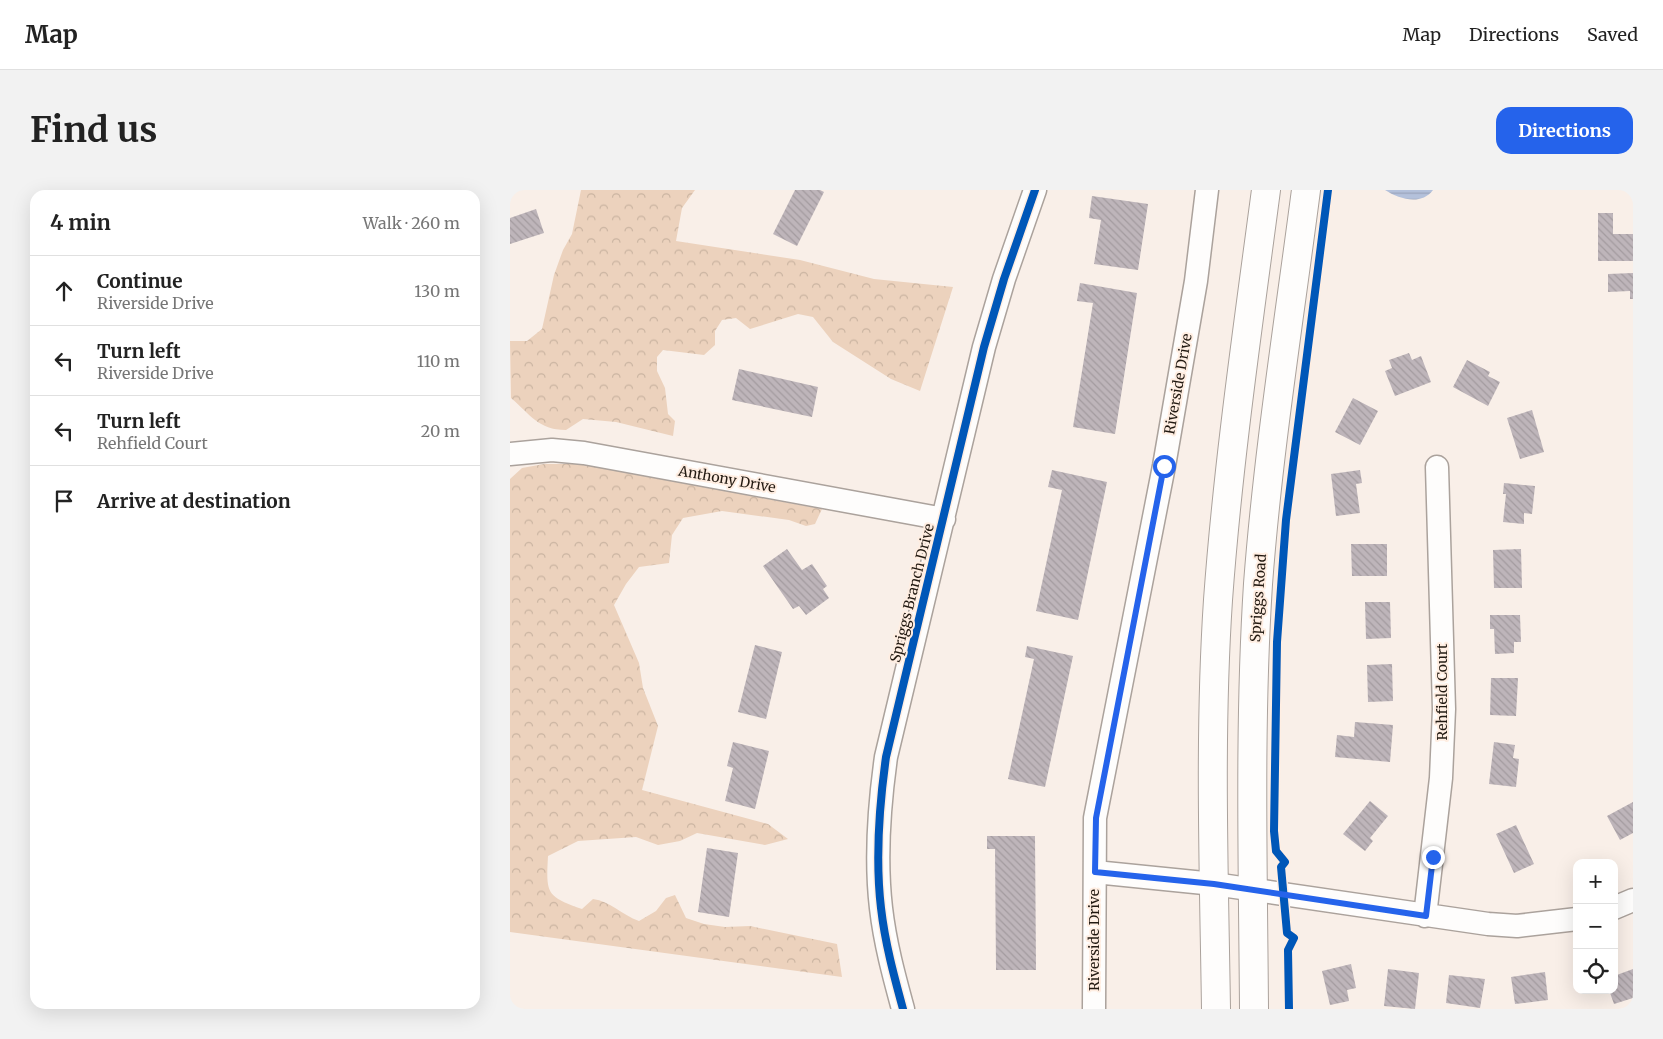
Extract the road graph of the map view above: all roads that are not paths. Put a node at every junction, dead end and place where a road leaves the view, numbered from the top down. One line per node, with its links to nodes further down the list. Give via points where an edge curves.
1 (1035, 190): 7 (street, Spriggs Branch Drive, via 984,347)
2 (1207, 190): 8 (street, Riverside Drive, via 1196,282 1164,466 1096,818)
3 (1266, 190): 9 (main road, via 1230,466 1218,601 1213,727)
4 (1306, 190): 10 (main road, Spriggs Road, via 1258,582 1251,829)
5 (510, 454): 7 (street, Anthony Drive, via 552,450 584,453)
6 (1437, 466): 13 (street, Rehfield Court, via 1444,709 1437,825)
7 (944, 519): 15 (street, Spriggs Branch Drive, via 902,683 886,757 879,810 881,909 887,948)
8 (1095, 872): 9 (street, Riverside Drive); 16 (street, Riverside Drive)
9 (1214, 884): 10 (street, Riverside Drive); 17 (main road)
10 (1253, 890): 13 (street, Riverside Drive); 18 (main road, Spriggs Road)
11 (1633, 900): 12 (street)
12 (1618, 906)
13 (1426, 916): 14 (street, Riverside Drive, via 1517,926)
14 (1573, 919)
15 (903, 1009)
16 (1094, 1009)
17 (1216, 1009)
18 (1254, 1009)

